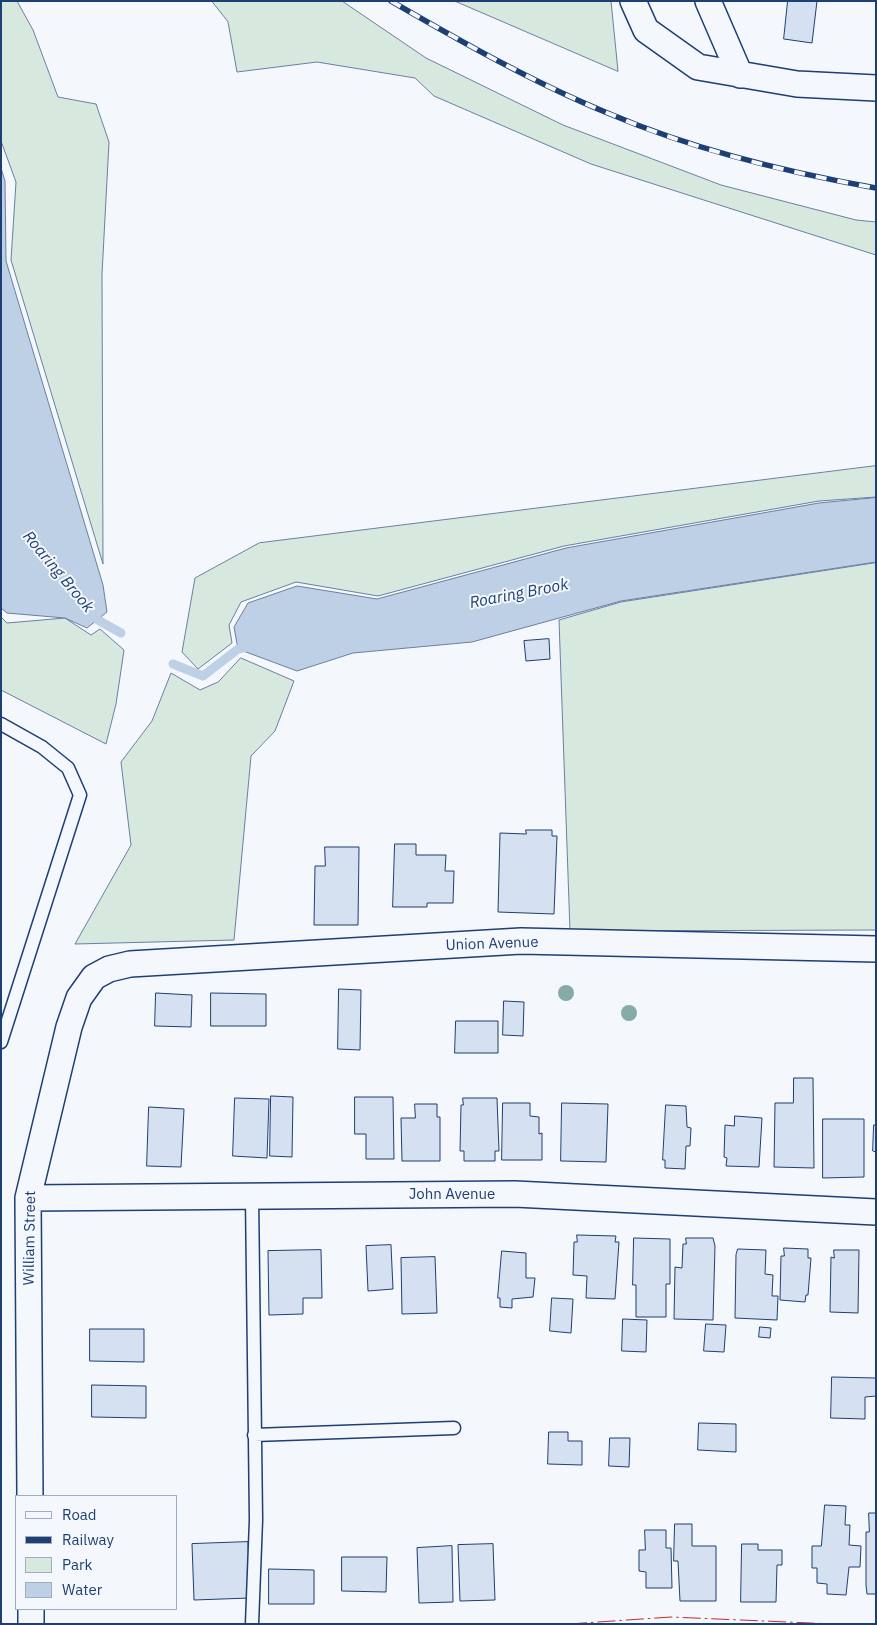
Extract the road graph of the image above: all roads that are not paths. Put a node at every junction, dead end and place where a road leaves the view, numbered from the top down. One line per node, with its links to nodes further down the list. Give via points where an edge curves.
1 (633, 1): 3 (street, via 646,30 698,67)
2 (708, 1): 3 (street)
3 (740, 74): 4 (street, via 797,84)
4 (876, 88)
5 (1, 724): 8 (lane, via 42,747 68,768 80,795)
6 (876, 949): 7 (street, Union Avenue, via 521,942 130,964)
7 (109, 968): 10 (street, William Street, via 85,987 74,1012)
8 (1, 1042)
9 (252, 1196): 10 (street, John Avenue); 11 (street, John Avenue, via 515,1194); 13 (lane)
10 (28, 1198): 14 (street, William Street)
11 (876, 1212)
12 (454, 1428): 13 (lane)
13 (254, 1435): 17 (lane, via 256,1520)
14 (30, 1495)
15 (31, 1610): 16 (street)
16 (32, 1624)
17 (252, 1624)

